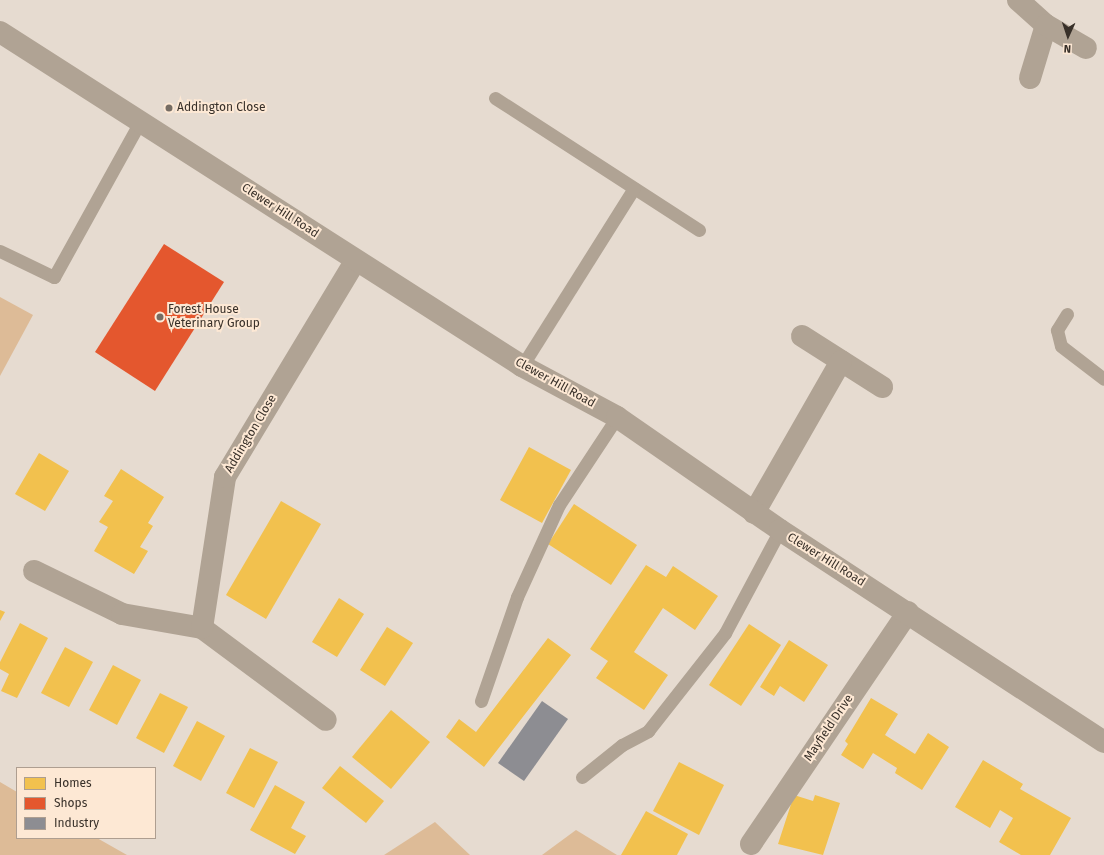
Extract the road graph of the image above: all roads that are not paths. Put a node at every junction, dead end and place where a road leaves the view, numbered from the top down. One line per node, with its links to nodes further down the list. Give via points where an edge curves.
1 (1018, 0): 2 (street)
2 (1046, 25): 4 (street); 5 (street)
3 (0, 32): 7 (street, Clewer Hill Road)
4 (1086, 48)
5 (1030, 78)
6 (495, 98): 8 (lane)
7 (140, 122): 10 (lane, via 54,277); 11 (street, Clewer Hill Road)
8 (634, 188): 9 (lane); 15 (lane)
9 (699, 230)
10 (0, 251)
11 (356, 260): 15 (street, Clewer Hill Road); 23 (street, Addington Close, via 225,477)
12 (1067, 314): 16 (lane, via 1057,330 1061,346)
13 (802, 336): 14 (street)
14 (841, 361): 17 (street); 19 (street)
15 (522, 366): 18 (street, Clewer Hill Road)
16 (1104, 379)
17 (882, 387)
18 (617, 417): 19 (street, Clewer Hill Road); 24 (lane, via 559,505 517,597)
19 (754, 513): 20 (street, Clewer Hill Road)
20 (780, 530): 22 (street, Clewer Hill Road); 27 (lane, via 725,633 652,725)
21 (34, 571): 23 (street, via 122,614)
22 (908, 612): 26 (street, Clewer Hill Road); 28 (street, Mayfield Drive)
23 (202, 628): 25 (street)
24 (481, 701)
25 (326, 720)
26 (1104, 742)
27 (582, 777)
28 (751, 844)

